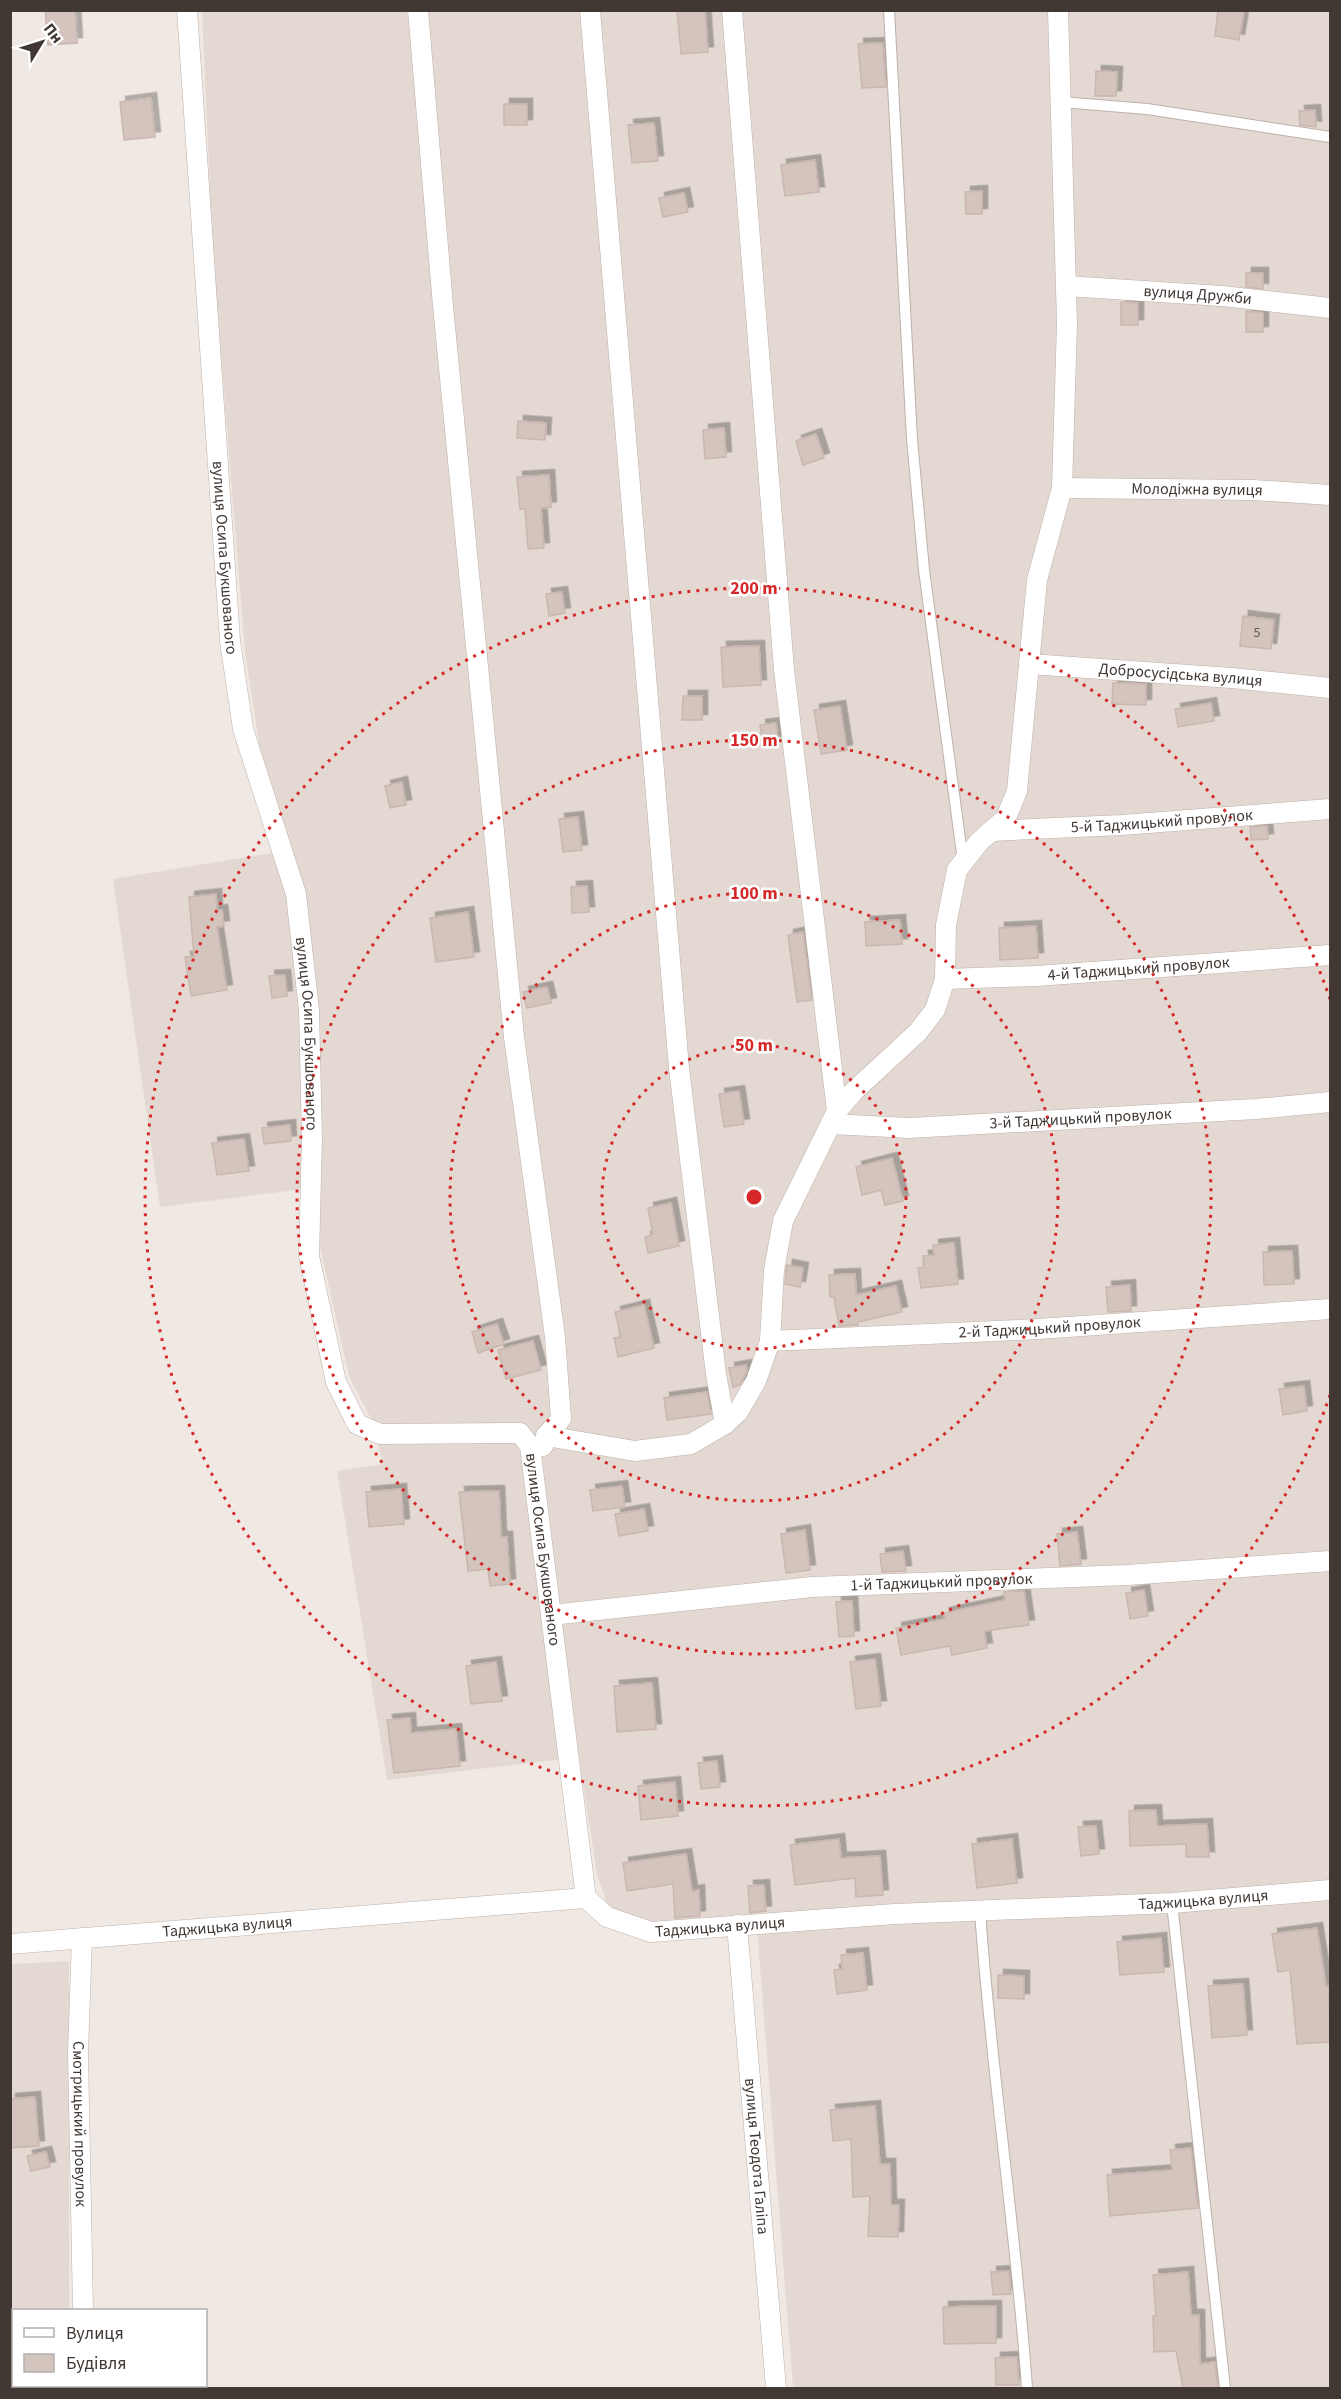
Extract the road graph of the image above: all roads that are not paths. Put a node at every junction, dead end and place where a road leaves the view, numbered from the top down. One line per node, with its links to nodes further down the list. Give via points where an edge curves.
1 (187, 10): 26 (street, вулиця Осипа Букшованого, via 230,641 243,729 296,894 309,1010 309,1256 336,1382 357,1424 380,1434 520,1432 530,1446)
2 (418, 10): 25 (street, via 514,1037 555,1337 561,1419)
3 (590, 10): 24 (street, via 680,1068)
4 (732, 10): 21 (street, via 784,670)
5 (889, 10): 17 (lane, via 912,439 924,570)
6 (1058, 10): 7 (street)
7 (1061, 102): 8 (lane, via 1147,109); 9 (street)
8 (1330, 137)
9 (1066, 286): 10 (street, вулиця Дружби); 11 (street)
10 (1330, 308)
11 (1062, 488): 12 (street, Молодіжна вулиця); 13 (street, via 1037,580)
12 (1330, 495)
13 (1029, 664): 14 (street, Добросусідська вулиця); 16 (street, via 1017,791 1006,818)
14 (1330, 688)
15 (1330, 809): 16 (street, 5-й Таджицький провулок)
16 (991, 831): 17 (street)
17 (963, 862): 19 (street, via 957,870 946,925)
18 (1330, 955): 19 (street, 4-й Таджицький провулок)
19 (945, 979): 21 (street, via 935,1010 918,1032 854,1090)
20 (1330, 1102): 21 (street, 3-й Таджицький провулок, via 909,1128)
21 (834, 1118): 23 (street, via 783,1221 774,1269)
22 (1330, 1309): 23 (street, 2-й Таджицький провулок, via 1038,1329)
23 (770, 1341): 24 (street, via 756,1382 738,1412)
24 (724, 1424): 25 (street, via 692,1444 635,1451)
25 (546, 1436): 26 (street)
26 (534, 1468): 28 (street, вулиця Осипа Букшованого)
27 (1330, 1561): 28 (street, 1-й Таджицький провулок, via 1127,1575 812,1587)
28 (551, 1615): 30 (street, вулиця Осипа Букшованого)
29 (1330, 1890): 31 (street, Таджицька вулиця)
30 (586, 1898): 33 (street, Таджицька вулиця, via 607,1917 651,1932); 34 (street, Таджицька вулиця)
31 (1172, 1903): 32 (street, Таджицька вулиця); 39 (lane)
32 (980, 1911): 33 (street, Таджицька вулиця); 38 (lane)
33 (737, 1925): 37 (street, вулиця Теодота Галіпа)
34 (82, 1938): 35 (street, Таджицька вулиця); 36 (street, Смотрицький провулок, via 78,2053)
35 (10, 1944)
36 (83, 2309)
37 (776, 2388)
38 (1028, 2388)
39 (1225, 2388)

